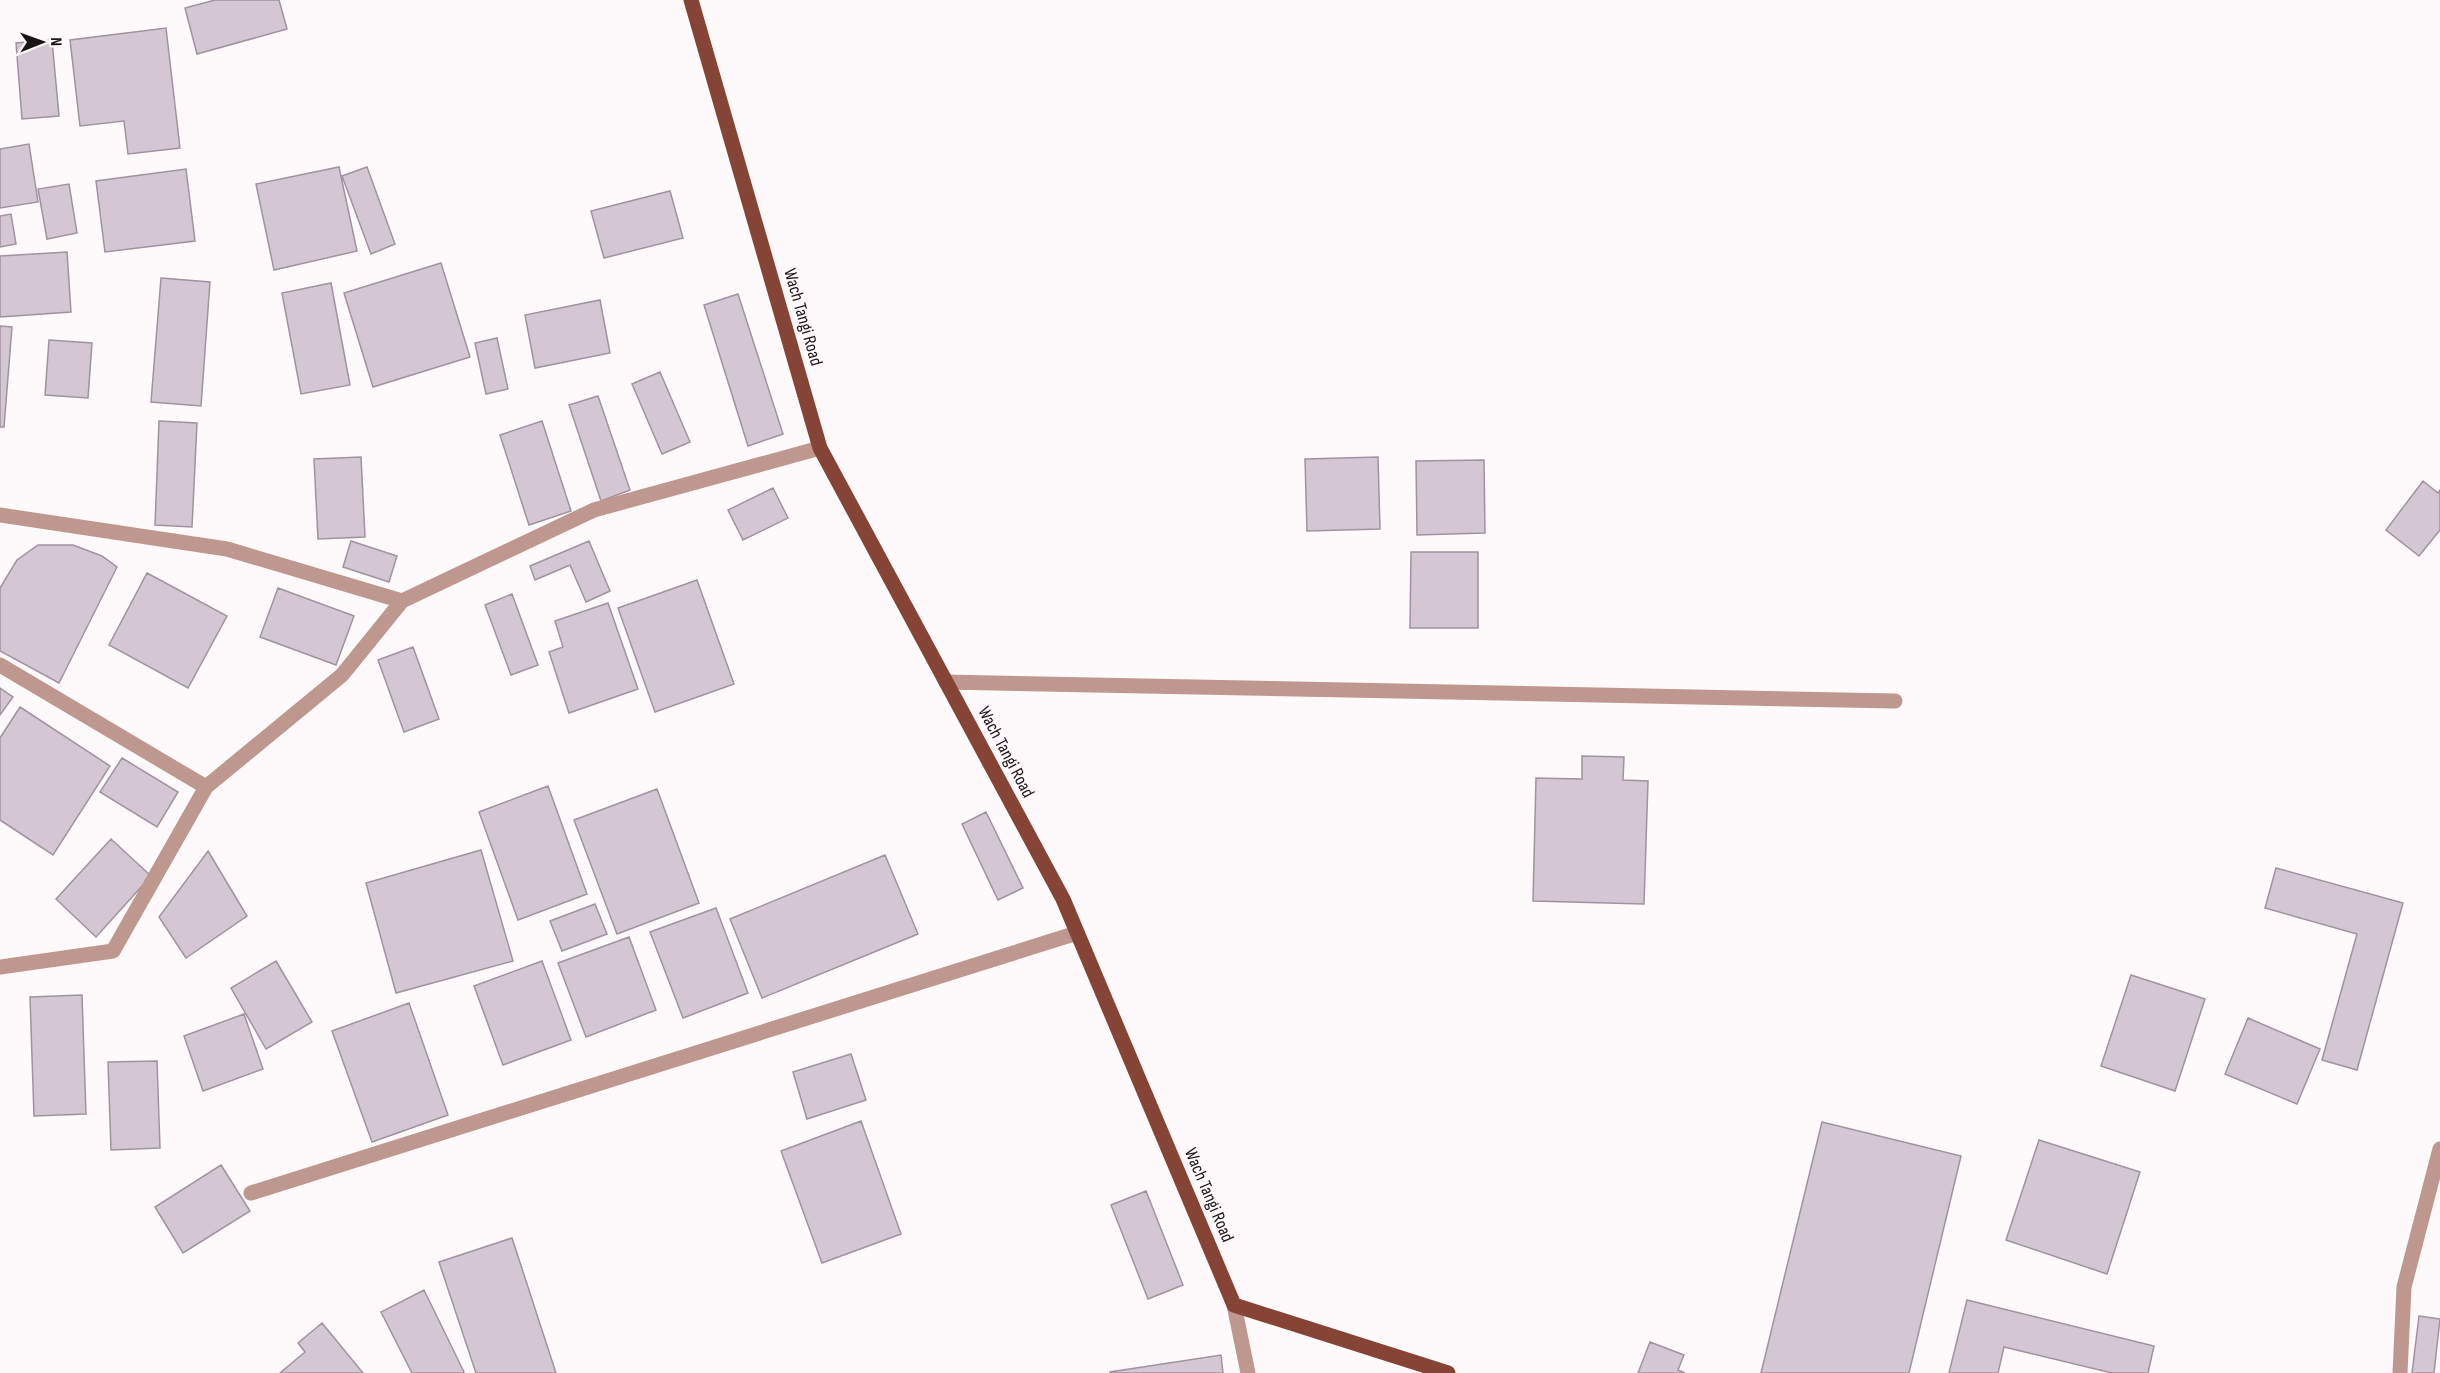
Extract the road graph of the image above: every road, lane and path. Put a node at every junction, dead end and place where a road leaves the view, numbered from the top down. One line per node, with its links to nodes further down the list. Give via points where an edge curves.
1 (691, 0): 2 (main road, Wach Tangi Road)
2 (820, 448): 4 (street, via 594,510); 6 (main road, Wach Tangi Road)
3 (0, 515): 4 (street, via 227,549)
4 (402, 601): 8 (street, via 342,675)
5 (0, 665): 8 (street)
6 (946, 682): 7 (street); 9 (main road, Wach Tangi Road, via 1063,899)
7 (1895, 701)
8 (206, 787): 10 (street, via 112,951)
9 (1077, 933): 12 (street); 13 (main road, Wach Tangi Road)
10 (0, 967)
11 (2440, 1149): 16 (street, via 2404,1287)
12 (251, 1193)
13 (1234, 1305): 14 (street); 15 (main road)
14 (1248, 1373)
15 (1448, 1373)
16 (2400, 1373)

